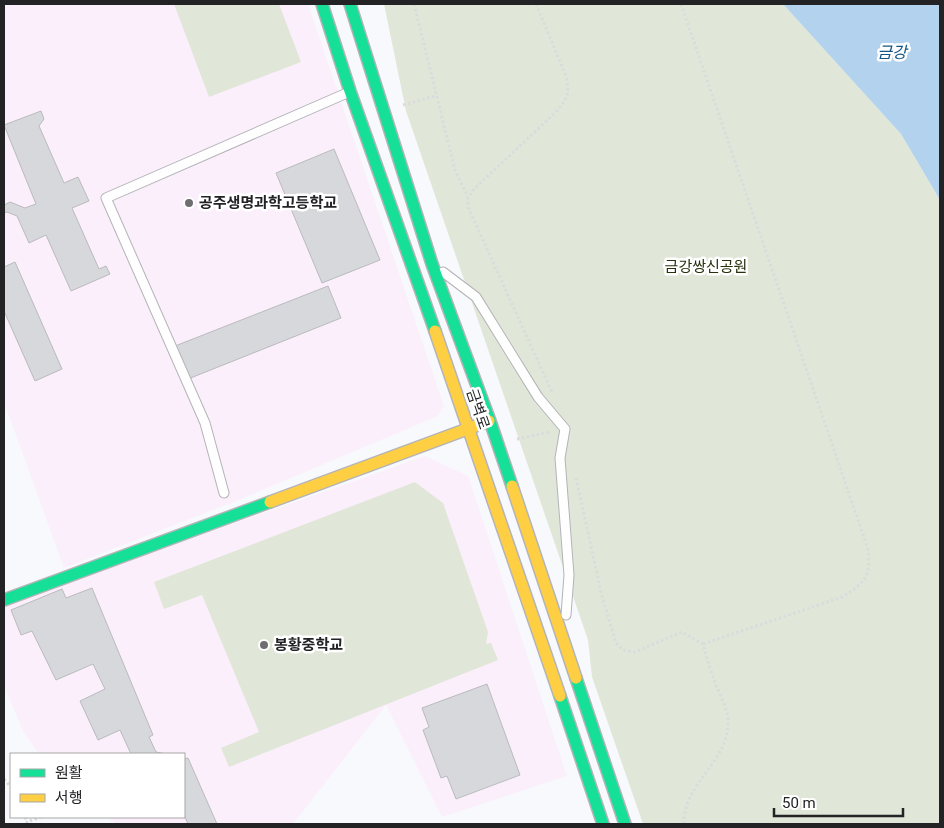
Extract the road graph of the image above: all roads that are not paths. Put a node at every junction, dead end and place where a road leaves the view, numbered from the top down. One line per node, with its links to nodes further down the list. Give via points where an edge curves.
1 (322, 4): 3 (main road, 금벽로)
2 (350, 4): 3 (main road, 금벽로)
3 (361, 86): 4 (main road, 금벽로); 6 (main road, 금벽로); 7 (lane, via 106,198 204,423)
4 (432, 264): 5 (main road, 금벽로); 9 (lane, via 476,297 538,397 565,429 560,458 569,575)
5 (490, 421): 6 (main road); 9 (main road, 금벽로)
6 (469, 428): 8 (main road); 10 (main road, 금벽로)
7 (224, 493)
8 (4, 600)
9 (566, 645): 11 (main road, 금벽로)
10 (603, 824)
11 (625, 824)

